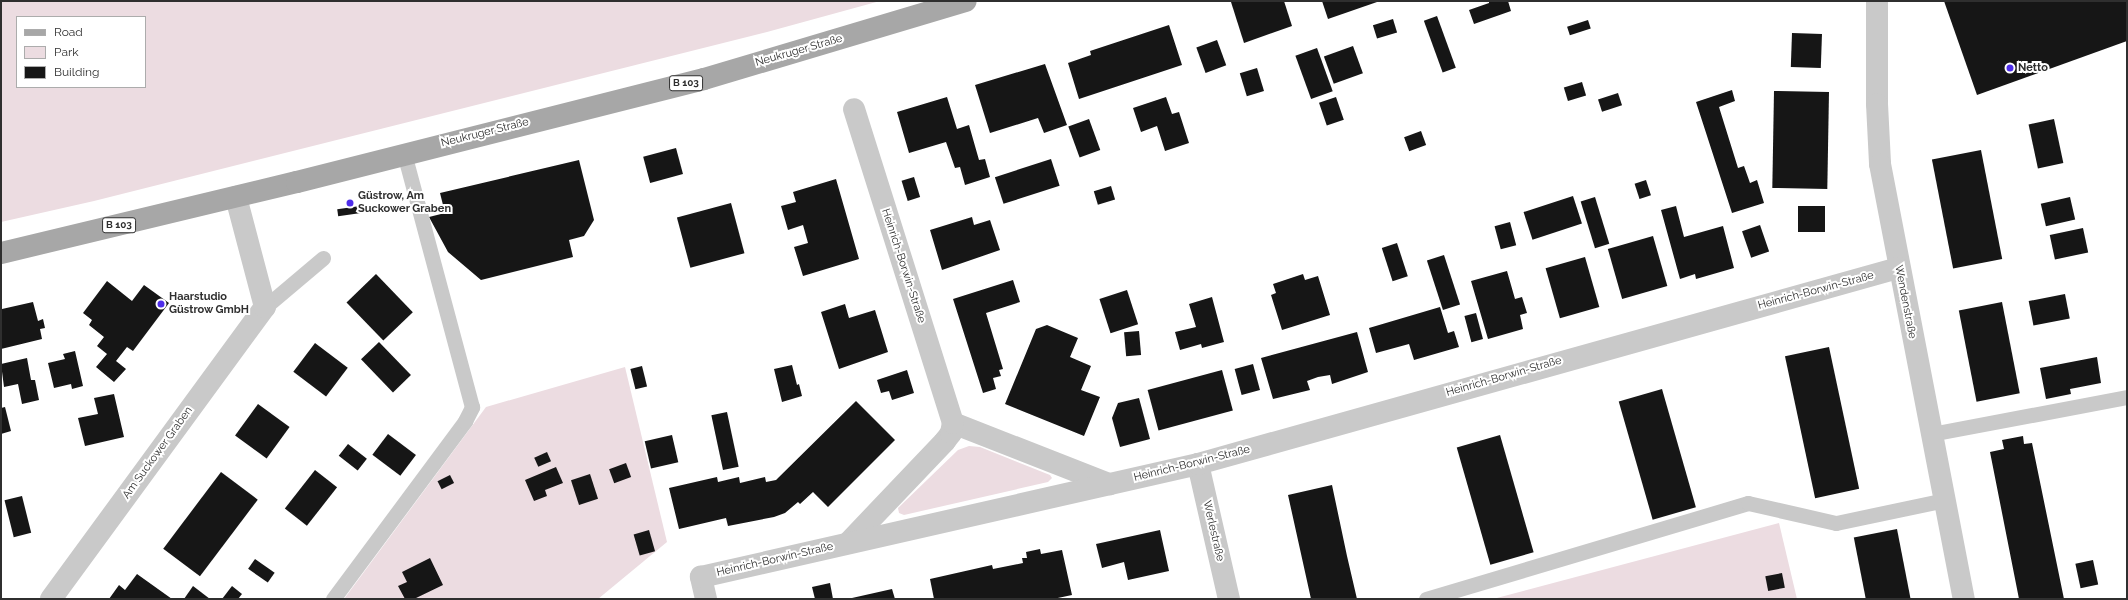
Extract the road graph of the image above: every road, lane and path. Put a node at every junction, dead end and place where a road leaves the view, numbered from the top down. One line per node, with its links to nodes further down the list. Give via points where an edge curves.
1 (966, 1): 4 (main road, Neukruger Straße / B 103, via 704,79)
2 (1877, 1): 8 (street, Wendenstraße, via 1880,164)
3 (854, 109): 11 (street, Heinrich-Borwin-Straße)
4 (404, 154): 5 (main road, Neukruger Straße / B 103); 18 (lane, via 472,407 465,421)
5 (236, 197): 6 (main road, Neukruger Straße / B 103); 9 (street)
6 (1, 253)
7 (323, 258): 9 (lane, Am Suckower Graben)
8 (1898, 268): 12 (street, Wendenstraße); 13 (street, Heinrich-Borwin-Straße)
9 (265, 307): 17 (street, Am Suckower Graben)
10 (2127, 397): 12 (lane)
11 (953, 423): 14 (street); 16 (street, Heinrich-Borwin-Straße, via 951,433 945,441)
12 (1931, 434): 15 (street, Wendenstraße)
13 (1198, 464): 14 (street, Heinrich-Borwin-Straße); 20 (street, Werlestraße)
14 (1109, 484): 16 (street, Heinrich-Borwin-Straße)
15 (1944, 500): 21 (lane, via 1836,523 1748,503); 22 (street, Wendenstraße)
16 (848, 543): 19 (street, Heinrich-Borwin-Straße, via 701,576)
17 (51, 599)
18 (333, 599)
19 (706, 599)
20 (1228, 599)
21 (1426, 599)
22 (1964, 599)

